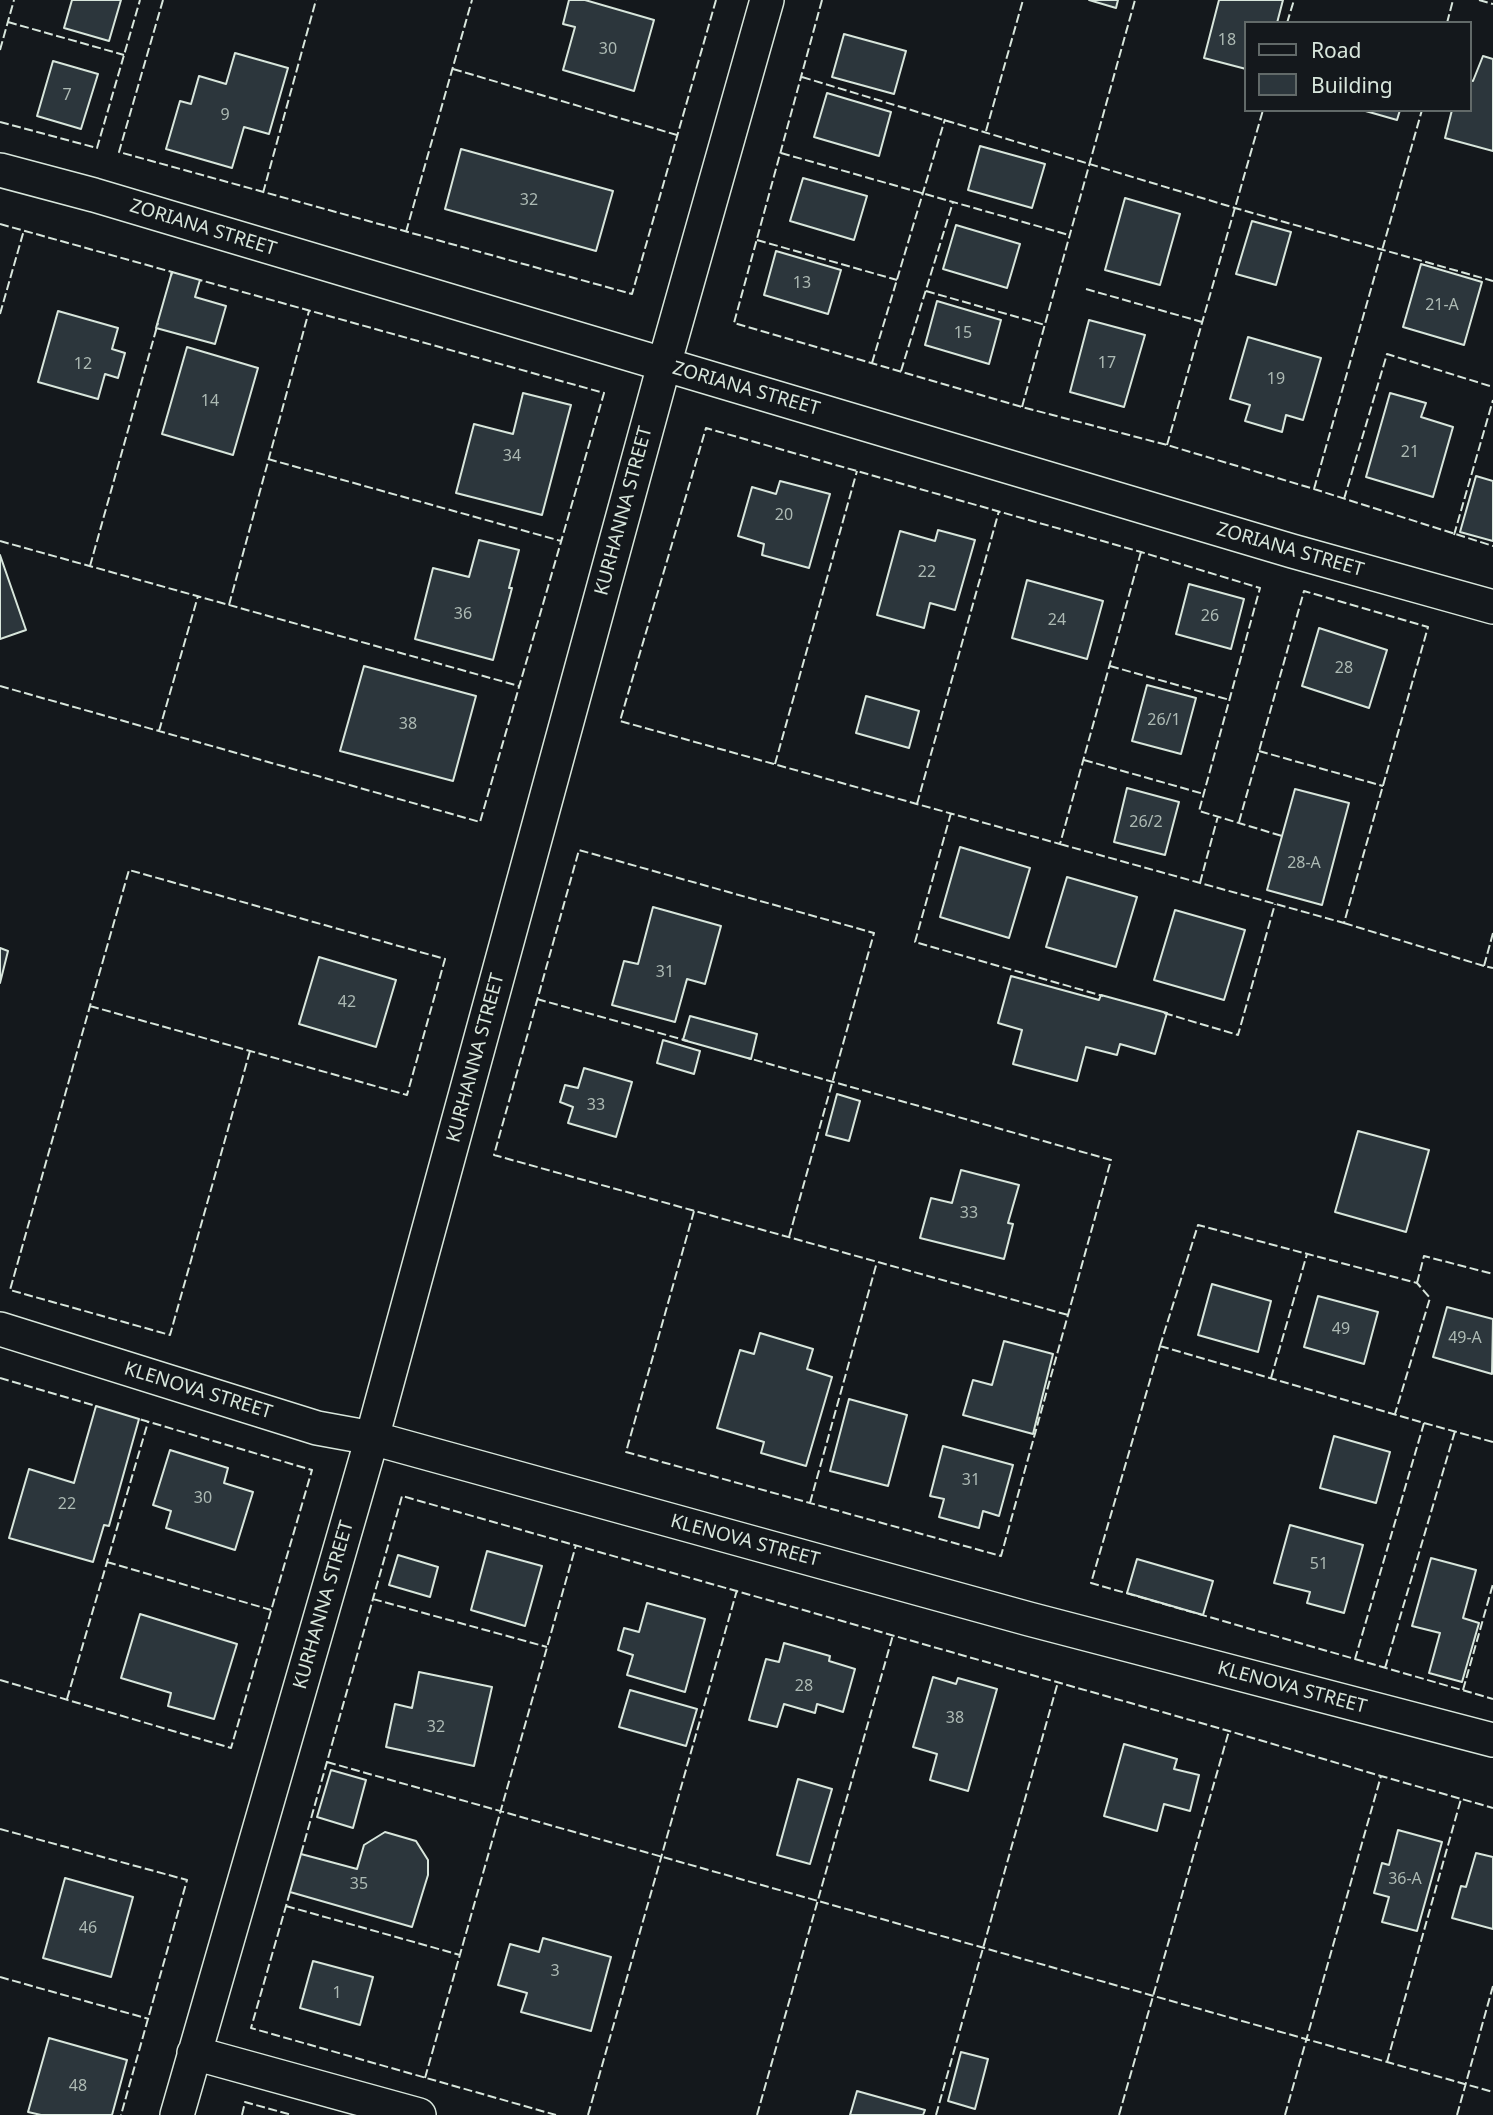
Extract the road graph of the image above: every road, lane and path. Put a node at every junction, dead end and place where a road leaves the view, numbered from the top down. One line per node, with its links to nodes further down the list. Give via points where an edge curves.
1 (767, 0): 3 (street, KURHANNA STREET)
2 (0, 170): 3 (street, ZORIANA STREET)
3 (664, 365): 4 (street, ZORIANA STREET); 6 (street, KURHANNA STREET)
4 (1493, 607)
5 (0, 1329): 6 (street, KLENOVA STREET, via 317,1428)
6 (372, 1438): 7 (street, KLENOVA STREET, via 1029,1619); 8 (street, KURHANNA STREET)
7 (1493, 1740)
8 (194, 2053): 9 (street, KURHANNA STREET); 10 (street)
9 (177, 2115)
10 (419, 2115)

